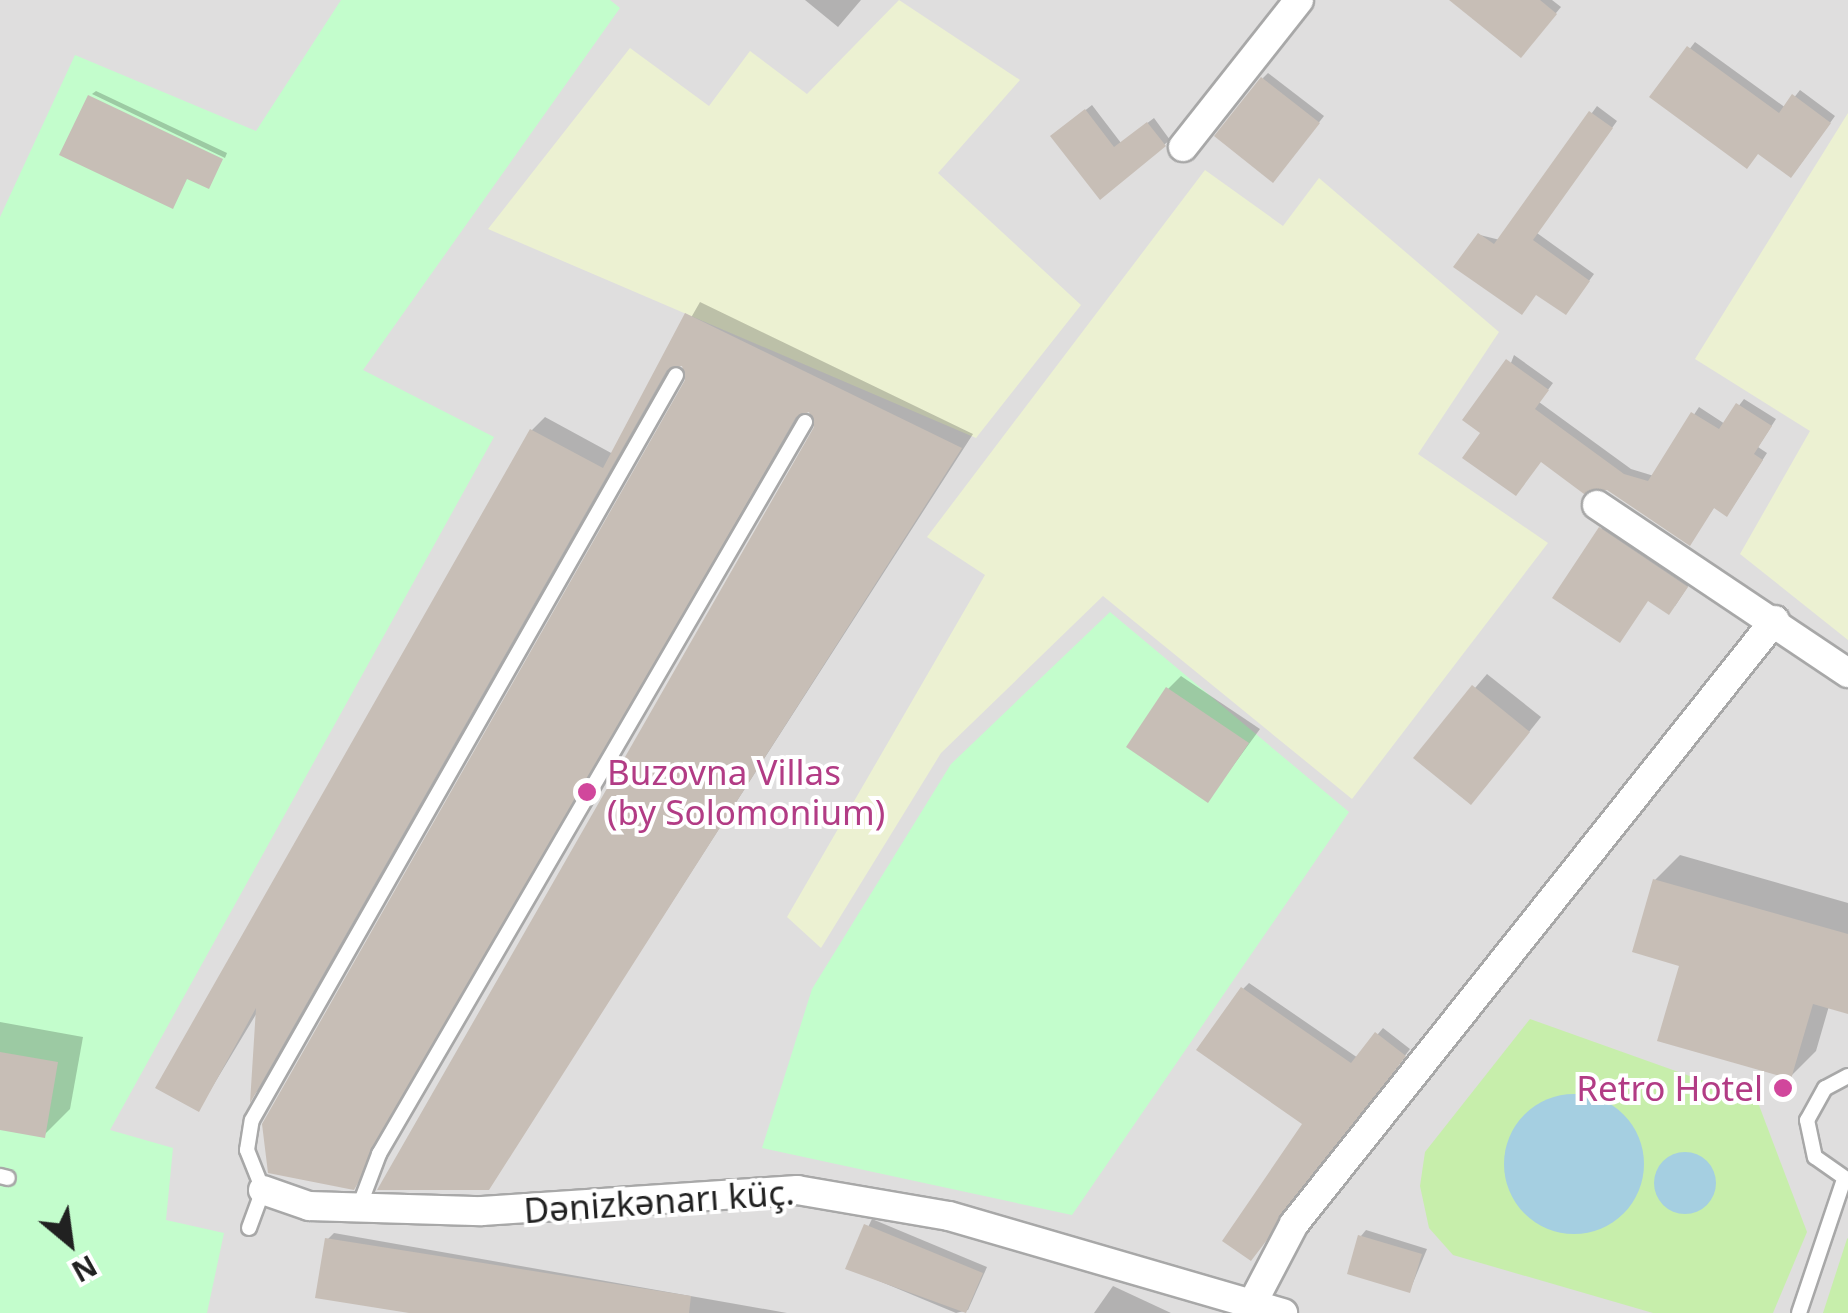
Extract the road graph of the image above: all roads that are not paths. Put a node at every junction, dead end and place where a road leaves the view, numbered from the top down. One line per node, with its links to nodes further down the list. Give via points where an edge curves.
1 (1298, 0): 2 (street)
2 (1183, 146)
3 (676, 375): 10 (lane, via 252,1120 246,1150)
4 (806, 422): 11 (lane, via 379,1154)
5 (1597, 505): 6 (street)
6 (1775, 620): 7 (street); 13 (street, via 1294,1224)
7 (1848, 673)
8 (1848, 1076): 9 (lane, via 1825,1088 1807,1120 1815,1156)
9 (1846, 1180): 15 (lane)
10 (263, 1190): 11 (street, Dənizkənarı küç., via 282,1202); 12 (lane)
11 (359, 1207): 13 (street, Dənizkənarı küç., via 530,1210 796,1190 949,1216)
12 (249, 1228)
13 (1252, 1304): 14 (street, Dənizkənarı küç.)
14 (1283, 1313)
15 (1799, 1313)

